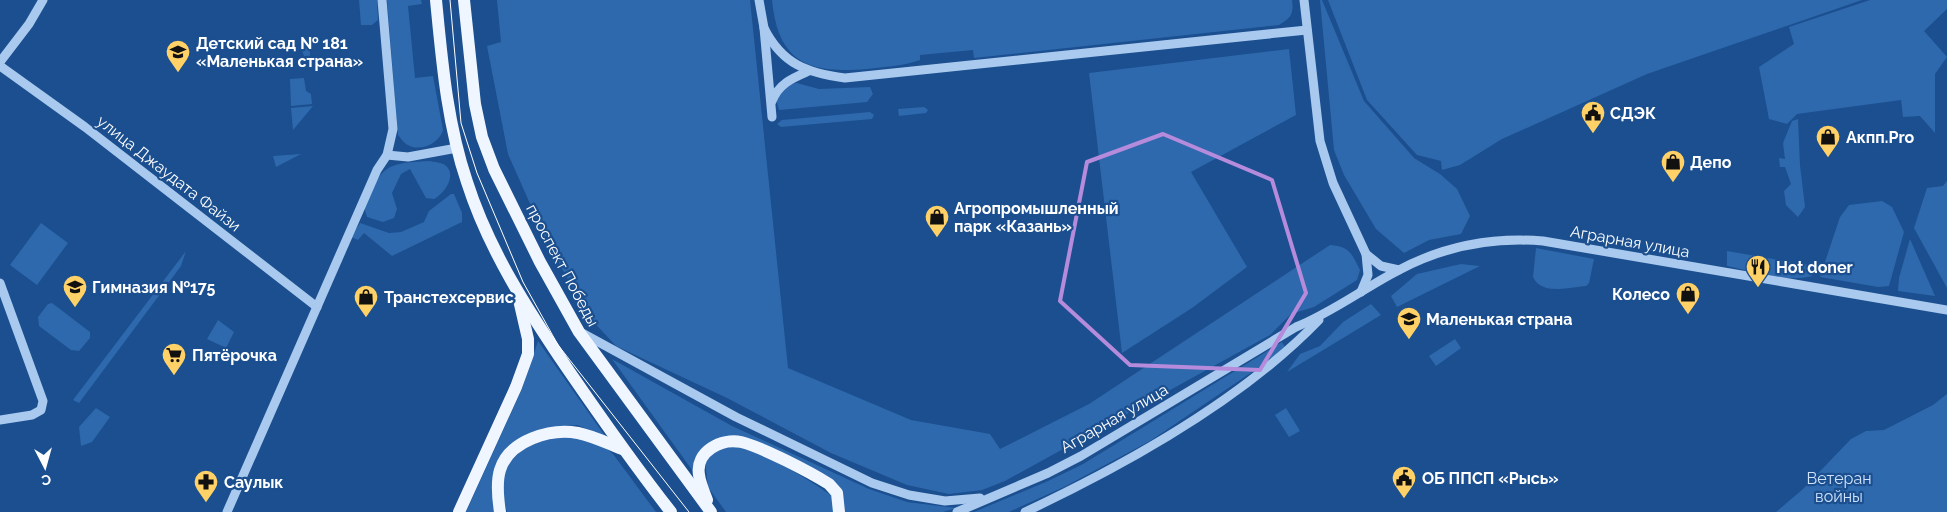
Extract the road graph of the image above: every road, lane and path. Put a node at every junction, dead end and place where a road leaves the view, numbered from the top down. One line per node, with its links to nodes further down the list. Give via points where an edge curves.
1 (43, 0): 9 (street)
2 (382, 0): 15 (street, via 393,129)
3 (436, 0): 14 (main road, via 448,106)
4 (464, 0): 24 (main road, проспект Победы, via 475,104 482,137 494,169)
5 (759, 0): 7 (street)
6 (1304, 0): 8 (street)
7 (764, 28): 11 (street, via 773,46); 12 (street)
8 (1307, 30): 11 (street, via 871,76 845,78); 16 (street, via 1325,160 1351,226)
9 (0, 62)
10 (0, 66): 21 (street, улица Джаудата Файзи, via 85,127)
11 (809, 71): 12 (street, via 784,83)
12 (771, 101): 13 (street)
13 (772, 117)
14 (457, 148): 15 (street, via 408,157); 19 (main road, via 495,251)
15 (387, 155): 21 (street, via 377,170)
16 (1366, 254): 17 (street, via 1381,266); 20 (street, via 1368,275)
17 (1400, 270): 20 (street, Аграрная улица); 22 (street, Аграрная улица, via 1433,254 1460,246 1505,240 1543,241)
18 (0, 283): 27 (street, via 43,401 41,410 32,415)
19 (516, 290): 28 (main road); 31 (main road, via 528,339 528,354)
20 (1361, 292): 23 (street, Аграрная улица)
21 (318, 307): 30 (street)
22 (1947, 310)
23 (1323, 316): 25 (street, Аграрная улица); 26 (street, Аграрная улица)
24 (579, 332): 29 (street, via 736,418 872,483 909,495 945,501); 34 (main road, проспект Победы)
25 (1280, 337): 26 (street, via 1285,334 1289,338); 29 (street, Аграрная улица, via 1081,456)
26 (1290, 350): 37 (street, Аграрная улица, via 1180,429)
27 (0, 420)
28 (622, 449): 32 (main road, via 576,433 532,438 504,460 498,482); 33 (main road)
29 (993, 497): 36 (street, Аграрная улица)
30 (227, 512)
31 (459, 512)
32 (500, 512)
33 (671, 512)
34 (711, 512): 35 (main road, via 698,474 701,459 716,445 733,442 750,445 829,484 837,494)
35 (839, 512)
36 (957, 512)
37 (1025, 512)

